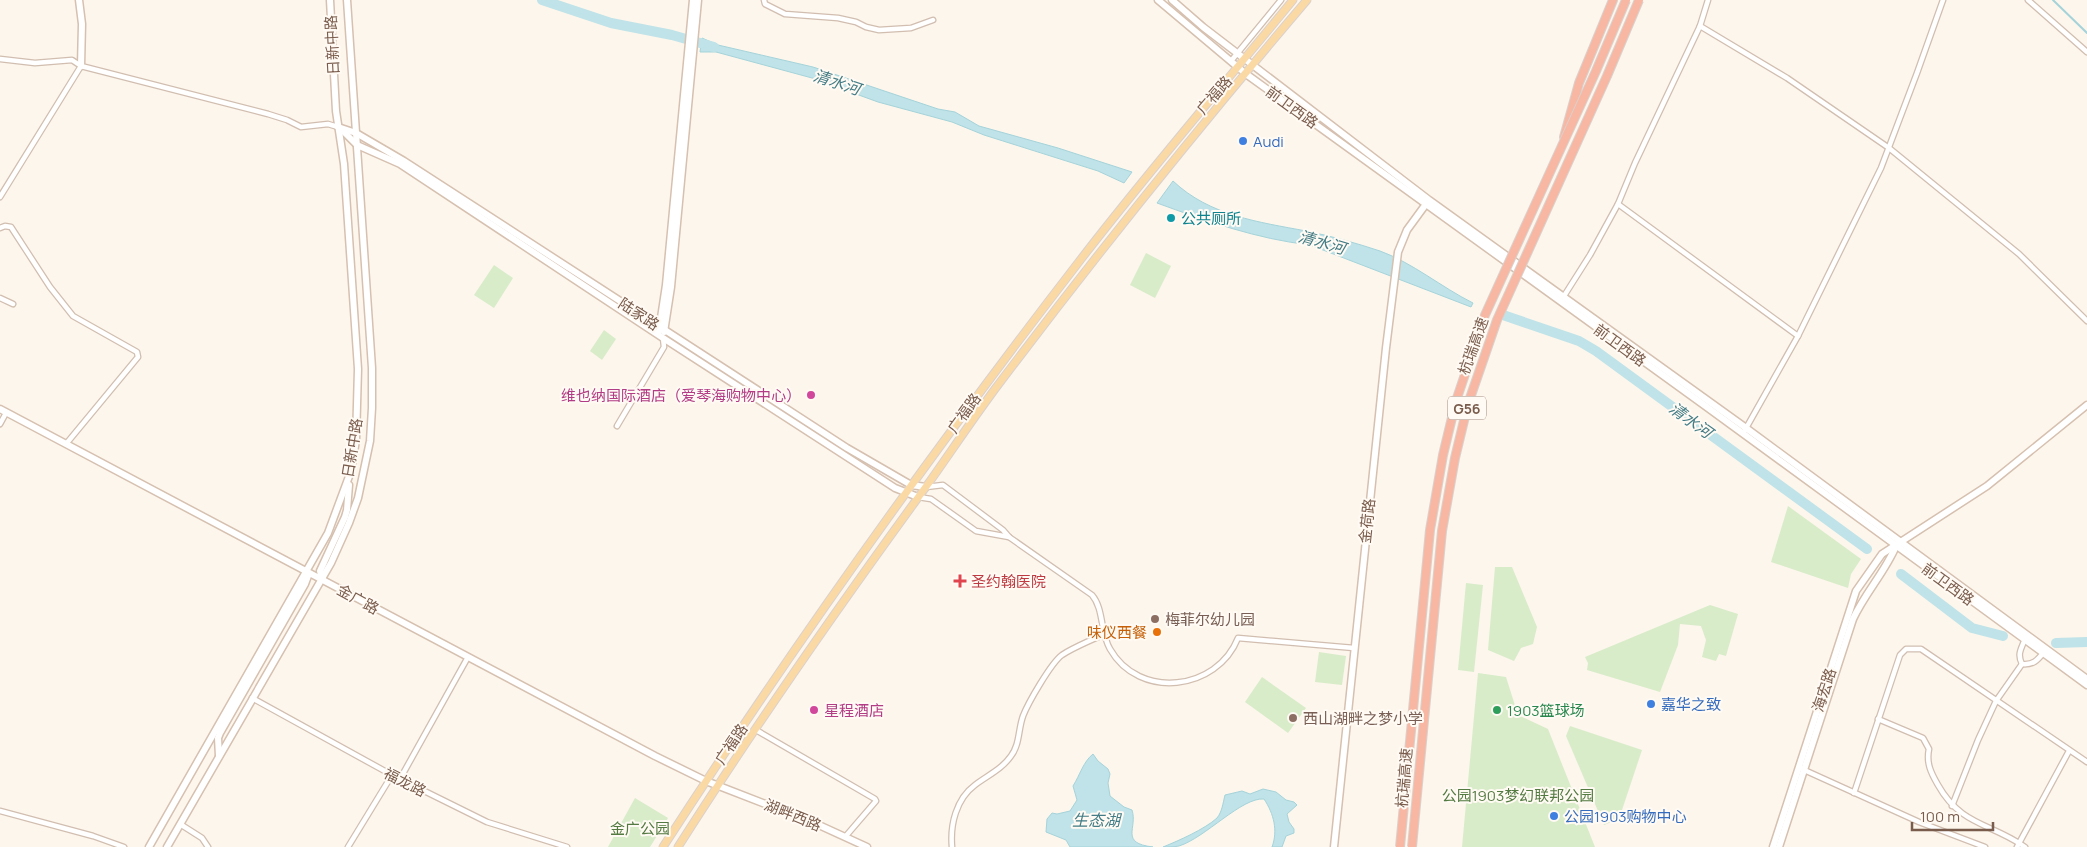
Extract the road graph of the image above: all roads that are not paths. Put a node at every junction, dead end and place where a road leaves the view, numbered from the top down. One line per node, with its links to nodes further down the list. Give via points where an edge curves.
1 (79, 0): 27 (main road)
2 (330, 0): 30 (main road, 日新中路)
3 (347, 0): 31 (main road, 日新中路)
4 (694, 0): 20 (main road)
5 (698, 0): 20 (main road)
6 (764, 0): 18 (street, via 765,4 785,14 838,18 879,30 911,28)
7 (1158, 0): 25 (main road, 前卫西路)
8 (1172, 0): 22 (main road, 前卫西路)
9 (1281, 0): 22 (street)
10 (1293, 0): 24 (main road, 广福路)
11 (1307, 0): 26 (main road, 广福路)
12 (1613, 0): 34 (highway, bridge, via 1579,83)
13 (1626, 0): 34 (highway, 杭瑞高速 / G56, bridge)
14 (1639, 0): 103 (highway, 杭瑞高速 / G56, bridge, via 1497,320 1468,404 1442,531)
15 (1708, 0): 19 (street)
16 (1943, 0): 33 (street)
17 (2028, 0): 21 (street)
18 (933, 20)
19 (1700, 26): 33 (street, via 1787,78); 37 (street)
20 (693, 32): 43 (main road, via 671,286)
21 (2087, 52)
22 (1237, 53): 24 (main road, 前卫西路); 25 (street)
23 (0, 59): 27 (street, via 35,63 72,60)
24 (1245, 59): 26 (main road, 前卫西路); 28 (main road, 广福路)
25 (1231, 61): 28 (main road, 前卫西路)
26 (1254, 65): 29 (main road, 广福路); 39 (main road, 前卫西路, via 1429,200)
27 (82, 66): 30 (street, via 268,114 301,127 328,124); 35 (street)
28 (1238, 67): 29 (main road, 前卫西路); 54 (main road, 广福路, via 1079,261)
29 (1246, 74): 36 (main road, 前卫西路); 55 (main road, 广福路, via 1082,275)
30 (338, 127): 31 (main road, 陆家路); 32 (main road, 陆家路); 52 (main road, 日新中路, via 344,164 358,369 356,440)
31 (356, 134): 32 (main road, 日新中路); 43 (main road, 陆家路, via 404,161)
32 (357, 145): 44 (main road, 陆家路, via 400,164); 53 (main road, 日新中路, via 372,368 370,441)
33 (1889, 148): 42 (street, via 2019,254); 45 (street)
34 (1557, 157): 102 (highway, 杭瑞高速 / G56, bridge, via 1479,330 1446,440 1427,558)
35 (0, 197)
36 (1426, 204): 50 (main road, 前卫西路); 64 (main road, 金荷路, via 1407,230 1398,252)
37 (1618, 204): 39 (street); 45 (street)
38 (0, 228): 51 (street, via 11,227 72,316 137,352 138,357)
39 (1564, 296): 50 (main road, 前卫西路)
40 (0, 298): 41 (street)
41 (13, 304)
42 (2087, 321)
43 (662, 329): 44 (main road); 54 (main road, 陆家路, via 847,448)
44 (661, 336): 49 (street, via 664,347); 56 (main road, 陆家路, via 895,488)
45 (1798, 336): 50 (street)
46 (2087, 405): 59 (main road, 海宏路, via 1987,486)
47 (3, 411): 48 (street); 51 (main road, 金广路)
48 (0, 424)
49 (617, 426)
50 (1744, 430): 59 (main road, 前卫西路)
51 (66, 444): 60 (main road, 金广路)
52 (349, 479): 53 (main road, via 351,486 355,487); 60 (main road, 日新中路, via 328,533); 61 (main road, via 348,510 320,571)
53 (362, 482): 61 (main road, 日新中路, via 349,523)
54 (911, 485): 55 (main road, 陆家路); 56 (main road, 广福路)
55 (926, 487): 57 (main road, 广福路); 58 (street, via 942,485)
56 (906, 492): 57 (main road, 陆家路); 81 (main road, 广福路)
57 (918, 497): 58 (street, via 931,499 976,531); 73 (main road, 广福路, via 871,560)
58 (1009, 537): 62 (street, via 1092,595)
59 (1898, 544): 63 (main road, 前卫西路); 78 (main road, 海宏路, via 1860,602); 78 (main road, 海宏路, via 1882,554 1856,590)
60 (306, 571): 61 (main road, 金广路); 74 (main road, 日新中路); 76 (main road, via 305,584 218,738)
61 (322, 580): 66 (main road, 金广路); 70 (main road, 日新中路)
62 (1104, 634): 64 (street, via 1110,648 1126,668 1140,677 1170,683 1184,683 1206,674 1229,654 1238,638); 87 (street, via 1062,655 1052,666 1026,711 1011,757 966,794 954,817)
63 (2026, 638): 65 (main road, 前卫西路); 67 (street, via 2019,653)
64 (1354, 648): 101 (main road, 金荷路)
65 (2045, 651): 67 (street, via 2038,661); 68 (main road, 前卫西路); 69 (main road, 前卫西路)
66 (468, 657): 80 (street); 81 (main road, 金广路)
67 (2022, 664): 71 (street)
68 (2087, 679)
69 (2087, 685)
70 (252, 698): 76 (main road, 日新中路); 79 (street, 福龙路)
71 (1996, 701): 72 (street, via 1921,649 1906,649 1900,655); 75 (street); 84 (street)
72 (1878, 719): 83 (street); 84 (street, via 1923,738 1929,749 1930,772)
73 (756, 730): 82 (main road, 广福路); 88 (street, via 875,799 872,807)
74 (205, 751): 76 (main road, via 214,750); 91 (main road, 日新中路)
75 (2069, 751): 77 (street); 89 (street)
76 (218, 759): 86 (main road, 日新中路)
77 (2087, 762)
78 (1801, 769): 83 (street); 104 (main road, 海宏路); 105 (main road, 海宏路)
79 (392, 775): 80 (street, 福龙路); 94 (street)
80 (400, 779): 95 (street, 福龙路, via 487,822)
81 (706, 781): 82 (main road, 金广路); 96 (main road, 广福路)
82 (718, 785): 88 (main road, 湖畔西路, via 773,808 786,810); 97 (main road, 广福路)
83 (1854, 793): 106 (street)
84 (1952, 806): 89 (street, via 1968,819)
85 (0, 811): 90 (street)
86 (180, 824): 92 (main road, 日新中路); 93 (street, via 202,838)
87 (951, 834): 99 (street); 100 (street)
88 (845, 837): 98 (main road, 湖畔西路)
89 (2018, 845): 107 (street)
90 (124, 847)
91 (149, 847)
92 (167, 847)
93 (208, 847)
94 (348, 847)
95 (567, 847)
96 (664, 847)
97 (678, 847)
98 (866, 847)
99 (952, 847)
100 (957, 847)
101 (1334, 847)
102 (1400, 847)
103 (1412, 847)
104 (1772, 847)
105 (1779, 847)
106 (1985, 847)
107 (2025, 847)

